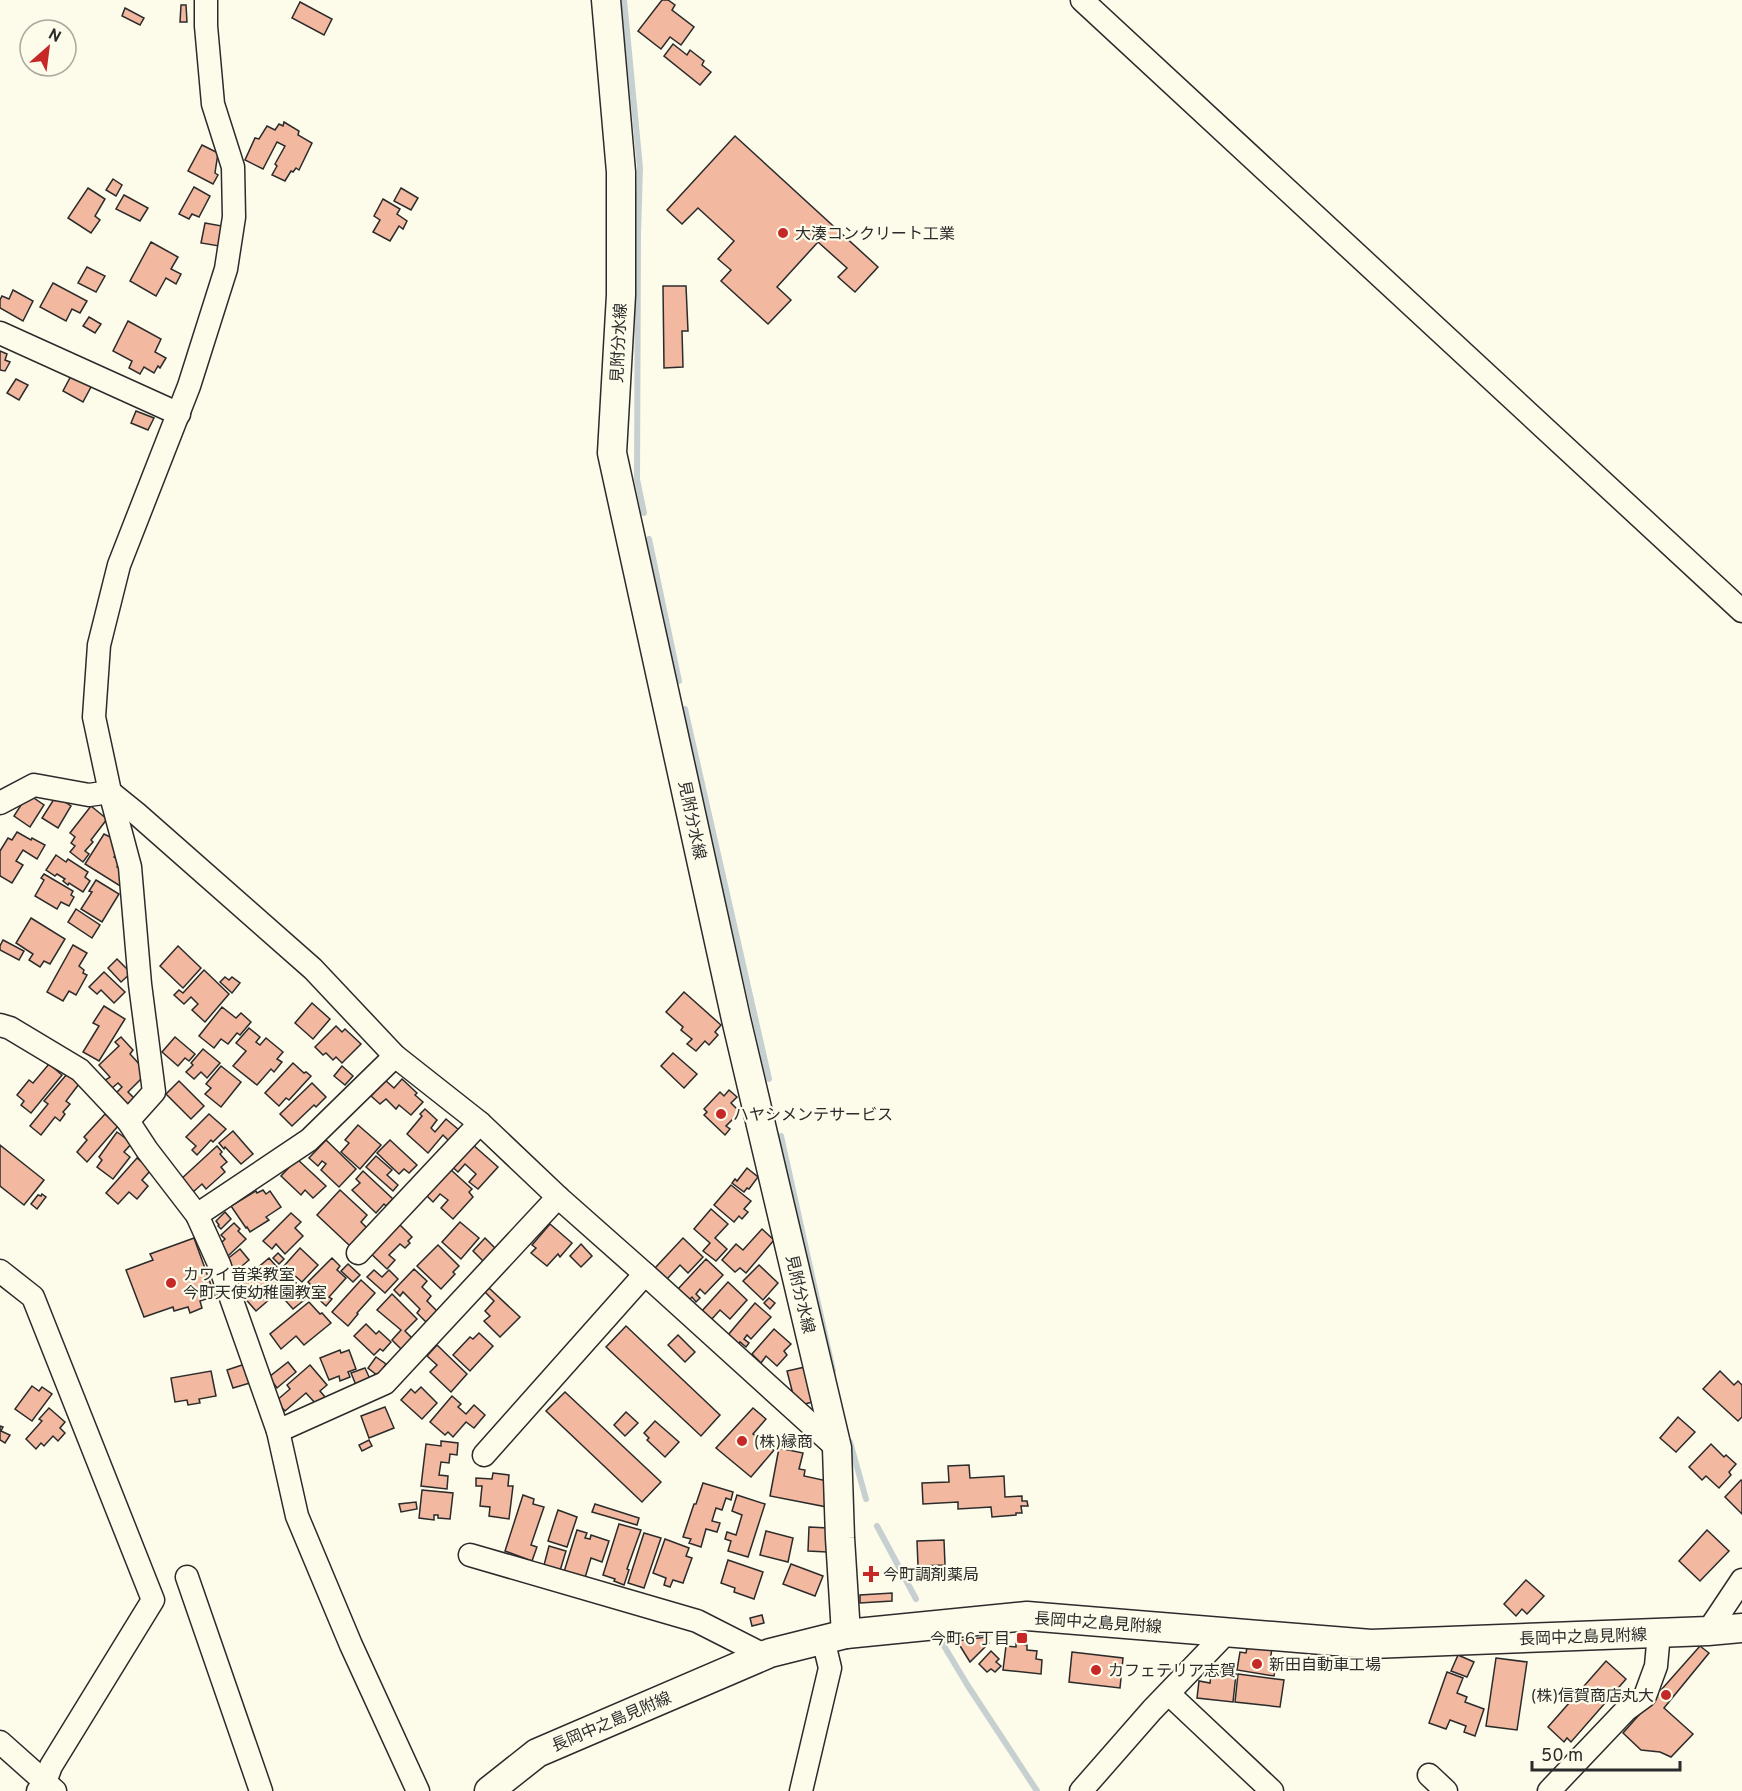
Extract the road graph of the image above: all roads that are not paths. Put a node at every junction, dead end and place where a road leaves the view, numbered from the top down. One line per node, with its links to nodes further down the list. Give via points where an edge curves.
1 (206, 0): 5 (street, via 213,104 233,167 234,217 226,269)
2 (606, 0): 19 (main road, 見附分水線, via 621,172 621,295 612,453 736,1019)
3 (1082, 0): 6 (street)
4 (0, 333): 5 (street)
5 (179, 414): 7 (street, via 119,566 99,645 94,717)
6 (1742, 611)
7 (110, 792): 8 (street, via 89,795 34,785); 10 (street, via 314,969); 11 (street, via 130,867 154,1092)
8 (0, 803)
9 (0, 1025): 11 (street, via 80,1070)
10 (395, 1056): 12 (street); 14 (street, via 309,1140)
11 (128, 1121): 14 (street)
12 (480, 1123): 13 (street); 15 (street)
13 (558, 1197): 17 (street); 18 (street, via 385,1383)
14 (197, 1215): 18 (street, via 219,1264)
15 (358, 1253)
16 (0, 1271): 33 (street, via 33,1297 153,1600 51,1766)
17 (645, 1274): 19 (street); 20 (street)
18 (278, 1431): 35 (street, via 297,1516)
19 (837, 1448): 28 (main road, 見附分水線, via 840,1538)
20 (484, 1455)
21 (470, 1555): 29 (street, via 697,1621)
22 (187, 1577): 34 (street)
23 (1742, 1580): 26 (street)
24 (1742, 1628): 26 (main road, 長岡中之島見附線)
25 (1228, 1631): 27 (main road, 長岡中之島見附線, via 1371,1644); 28 (main road, 長岡中之島見附線, via 1027,1616); 30 (street)
26 (1707, 1631): 27 (main road, 長岡中之島見附線)
27 (1659, 1633): 41 (street, via 1656,1666 1645,1696 1626,1710)
28 (835, 1636): 29 (main road, 長岡中之島見附線); 37 (street)
29 (764, 1655): 36 (main road, 長岡中之島見附線, via 537,1754)
30 (1169, 1694): 38 (street); 39 (street)
31 (0, 1742): 33 (street)
32 (1429, 1775): 40 (street)
33 (46, 1788)
34 (261, 1791)
35 (418, 1791)
36 (489, 1791)
37 (801, 1791)
38 (1081, 1791)
39 (1272, 1791)
40 (1446, 1791)
41 (1549, 1791)

